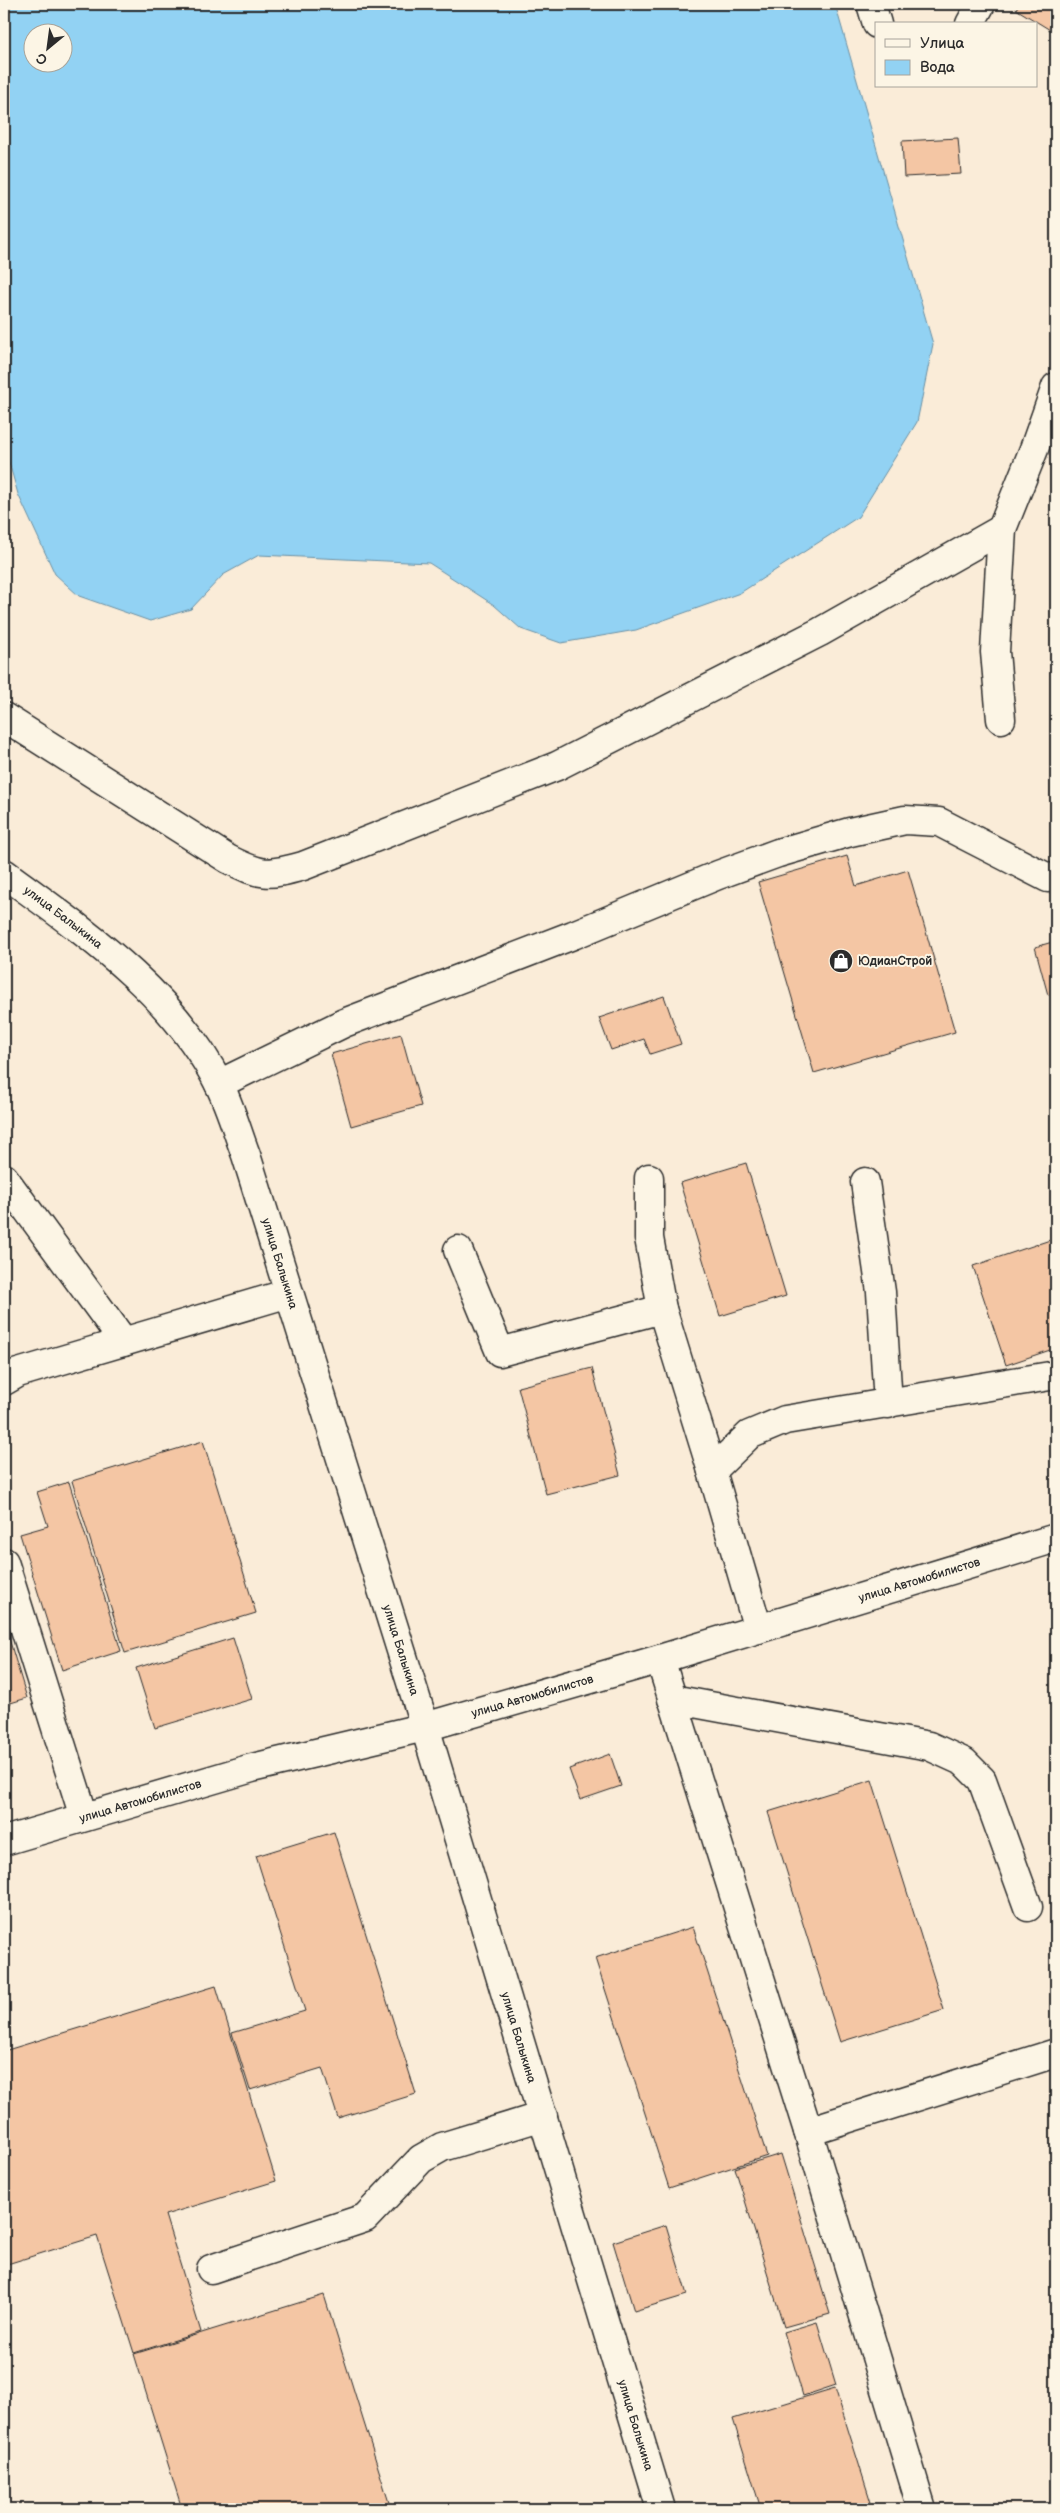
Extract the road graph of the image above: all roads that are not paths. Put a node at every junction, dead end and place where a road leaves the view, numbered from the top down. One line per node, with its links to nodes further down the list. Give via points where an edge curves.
1 (871, 4): 3 (street)
2 (981, 4): 4 (street)
3 (876, 22)
4 (971, 22)
5 (1056, 386): 6 (street)
6 (1002, 528): 7 (street, via 820,632 557,766 275,874 252,871 228,859); 8 (street, via 995,652)
7 (4, 718)
8 (1001, 719)
9 (4, 873): 11 (street, улица Балыкина, via 126,967 163,1004 197,1048)
10 (1048, 878): 11 (street, via 940,822 905,820 850,832 718,875 573,936 344,1023)
11 (219, 1084): 16 (street, улица Балыкина, via 246,1154)
12 (4, 1178): 18 (street)
13 (649, 1178): 17 (street, via 649,1238)
14 (865, 1182): 21 (street, via 881,1292)
15 (458, 1250): 17 (street, via 500,1352)
16 (289, 1293): 18 (street); 28 (street, улица Балыкина)
17 (662, 1309): 22 (street)
18 (124, 1342): 20 (street, via 18,1373)
19 (1056, 1375): 21 (street)
20 (4, 1381)
21 (888, 1404): 22 (street, via 785,1420 749,1435)
22 (712, 1471): 25 (street)
23 (1056, 1538): 25 (street, улица Автомобилистов)
24 (4, 1562): 29 (street)
25 (758, 1629): 26 (street, улица Автомобилистов)
26 (660, 1659): 27 (street); 28 (street, улица Автомобилистов)
27 (672, 1699): 31 (street, via 929,1746 964,1762 982,1780); 34 (street)
28 (425, 1727): 29 (street, улица Автомобилистов, via 252,1768); 33 (street, улица Балыкина)
29 (84, 1817): 30 (street, улица Автомобилистов)
30 (4, 1841)
31 (1028, 1907)
32 (1056, 2053): 34 (street)
33 (543, 2116): 35 (street, via 442,2147 420,2159 365,2218); 36 (street, улица Балыкина)
34 (808, 2131): 37 (street)
35 (211, 2268)
36 (661, 2509)
37 (922, 2509)

